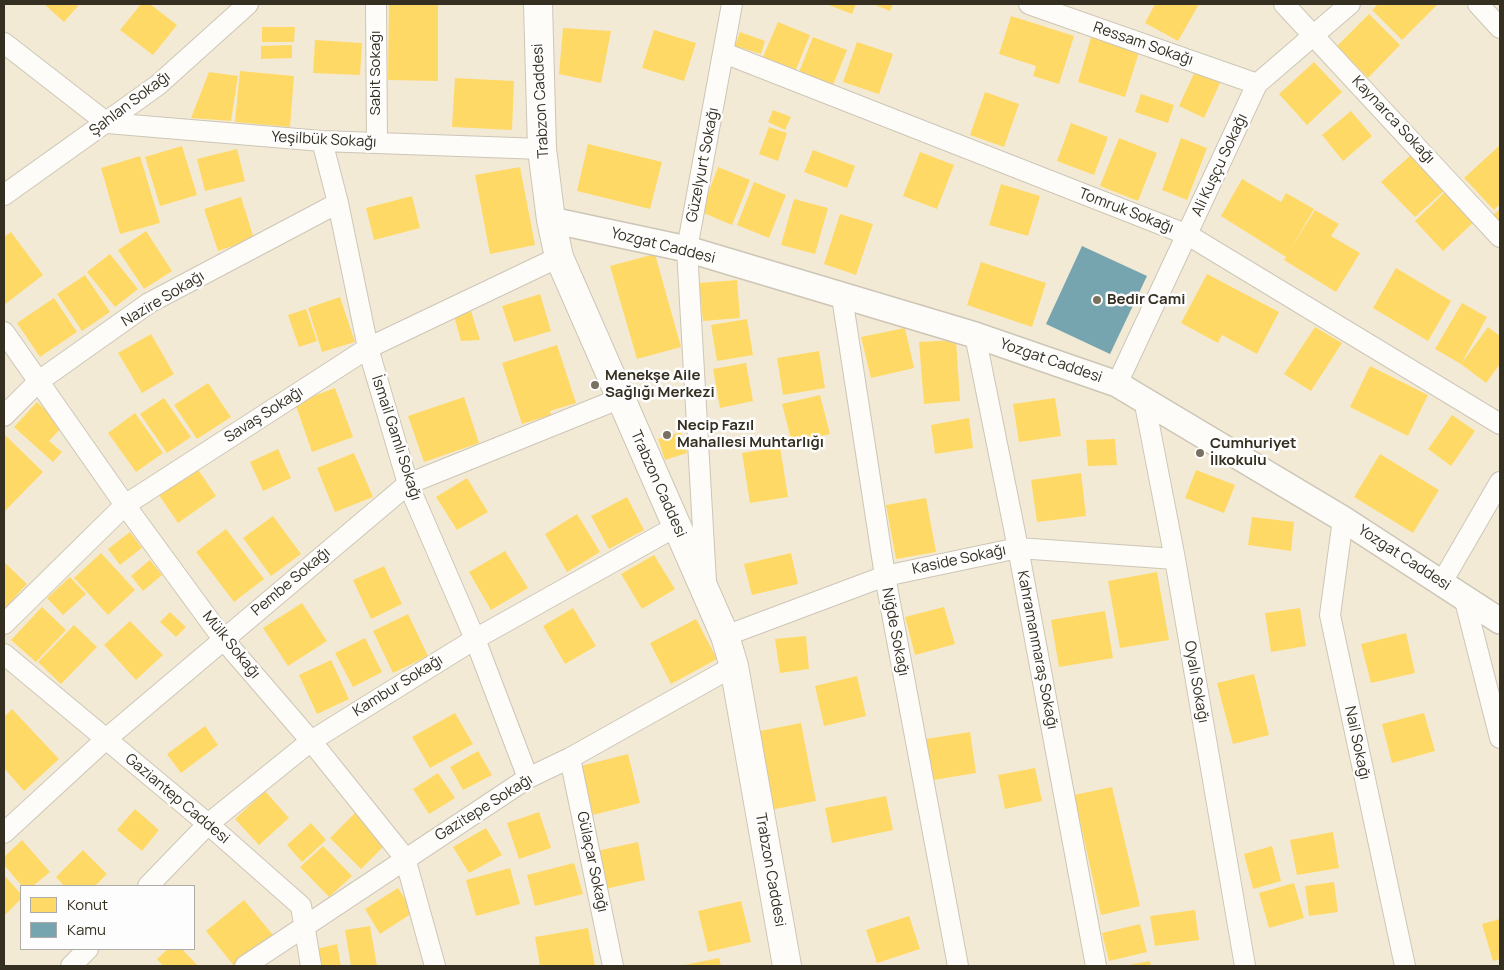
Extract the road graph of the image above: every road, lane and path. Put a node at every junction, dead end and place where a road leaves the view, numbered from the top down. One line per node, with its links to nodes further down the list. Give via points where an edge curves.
1 (376, 4): 16 (street, Sabit Sokağı)
2 (538, 4): 17 (main road, Trabzon Caddesi)
3 (732, 4): 12 (street, Güzelyurt Sokağı)
4 (1029, 4): 13 (street, Ressam Sokağı)
5 (1284, 4): 10 (street, Kaynarca Sokağı)
6 (1350, 4): 10 (street, Ali Kuşçu Sokağı)
7 (1478, 4): 9 (street)
8 (241, 6): 14 (street, Şahlan Sokağı, via 158,85)
9 (1500, 28)
10 (1316, 35): 13 (street, Ali Kuşçu Sokağı); 22 (street, Kaynarca Sokağı)
11 (4, 42): 14 (street)
12 (724, 53): 21 (street, Tomruk Sokağı); 23 (street, Güzelyurt Sokağı)
13 (1257, 84): 21 (street, Ali Kuşçu Sokağı)
14 (107, 123): 15 (street, Yeşilbük Sokağı); 18 (street, Şahlan Sokağı)
15 (322, 141): 16 (street, Yeşilbük Sokağı); 19 (street, İsmail Gamlı Sokağı)
16 (377, 142): 17 (street, Yeşilbük Sokağı)
17 (542, 148): 20 (main road, Trabzon Caddesi)
18 (4, 195)
19 (338, 203): 28 (street, İsmail Gamlı Sokağı); 29 (street, Nazire Sokağı, via 149,303)
20 (551, 220): 23 (street, Yozgat Caddesi); 24 (main road, Trabzon Caddesi)
21 (1188, 235): 30 (street, Ali Kuşçu Sokağı); 34 (street, Tomruk Sokağı)
22 (1500, 237)
23 (687, 249): 25 (street, Yozgat Caddesi); 44 (street, Güzelyurt Sokağı)
24 (559, 257): 28 (street, Savaş Sokağı); 31 (main road, Trabzon Caddesi)
25 (842, 297): 27 (street, Yozgat Caddesi); 42 (street, Niğde Sokağı)
26 (4, 332): 29 (street, Mülk Sokağı)
27 (975, 335): 30 (street, Yozgat Caddesi); 40 (street, Kahramanmaraş Sokağı)
28 (368, 348): 36 (street, İsmail Gamlı Sokağı); 37 (street, Savaş Sokağı)
29 (39, 381): 33 (street, Nazire Sokağı); 37 (street, Mülk Sokağı)
30 (1117, 384): 32 (street, Yozgat Caddesi)
31 (621, 398): 36 (street, Pembe Sokağı); 39 (main road, Trabzon Caddesi)
32 (1144, 399): 38 (street, Yozgat Caddesi); 41 (street, Oyalı Sokağı)
33 (4, 416)
34 (1500, 424)
35 (1500, 482): 43 (street)
36 (408, 484): 49 (street, Pembe Sokağı); 50 (street, İsmail Gamlı Sokağı)
37 (125, 505): 47 (street, Savaş Sokağı); 49 (street, Mülk Sokağı)
38 (1343, 519): 43 (street, Yozgat Caddesi); 73 (street, Nail Sokağı, via 1330,615)
39 (677, 526): 44 (main road, Trabzon Caddesi); 50 (street, Kambur Sokağı)
40 (1018, 548): 41 (street, Kaside Sokağı); 42 (street, Kaside Sokağı); 71 (street, Kahramanmaraş Sokağı)
41 (1175, 559): 72 (street, Oyalı Sokağı)
42 (885, 576): 48 (street, Kaside Sokağı); 70 (street, Niğde Sokağı)
43 (1442, 582): 45 (street, Yozgat Caddesi)
44 (707, 596): 48 (main road, Trabzon Caddesi)
45 (1464, 597): 46 (street, Yozgat Caddesi); 53 (street)
46 (1500, 621)
47 (4, 624)
48 (724, 636): 52 (main road, Trabzon Caddesi)
49 (224, 639): 54 (street, Pembe Sokağı); 55 (street, Mülk Sokağı)
50 (475, 639): 55 (street, Kambur Sokağı); 57 (street, İsmail Gamlı Sokağı)
51 (4, 654): 54 (street, Gaziantep Caddesi)
52 (734, 666): 56 (street, Gazitepe Sokağı); 69 (main road, Trabzon Caddesi)
53 (1500, 738)
54 (106, 739): 58 (street, Gaziantep Caddesi); 59 (street, Pembe Sokağı)
55 (311, 741): 58 (street, Kambur Sokağı); 60 (street, Mülk Sokağı)
56 (570, 758): 57 (street, Gazitepe Sokağı); 68 (street, Gülaçar Sokağı)
57 (528, 778): 60 (street, Gazitepe Sokağı)
58 (208, 824): 61 (street, Kambur Sokağı); 62 (street, Gaziantep Caddesi, via 301,906)
59 (4, 832)
60 (405, 858): 62 (street, Gazitepe Sokağı); 67 (street, Mülk Sokağı)
61 (149, 885)
62 (306, 926): 65 (street, Gazitepe Sokağı); 66 (street, Gaziantep Caddesi)
63 (87, 950): 64 (street)
64 (71, 966)
65 (245, 966)
66 (311, 966)
67 (435, 966)
68 (613, 966)
69 (787, 966)
70 (958, 966)
71 (1096, 966)
72 (1245, 966)
73 (1405, 966)

